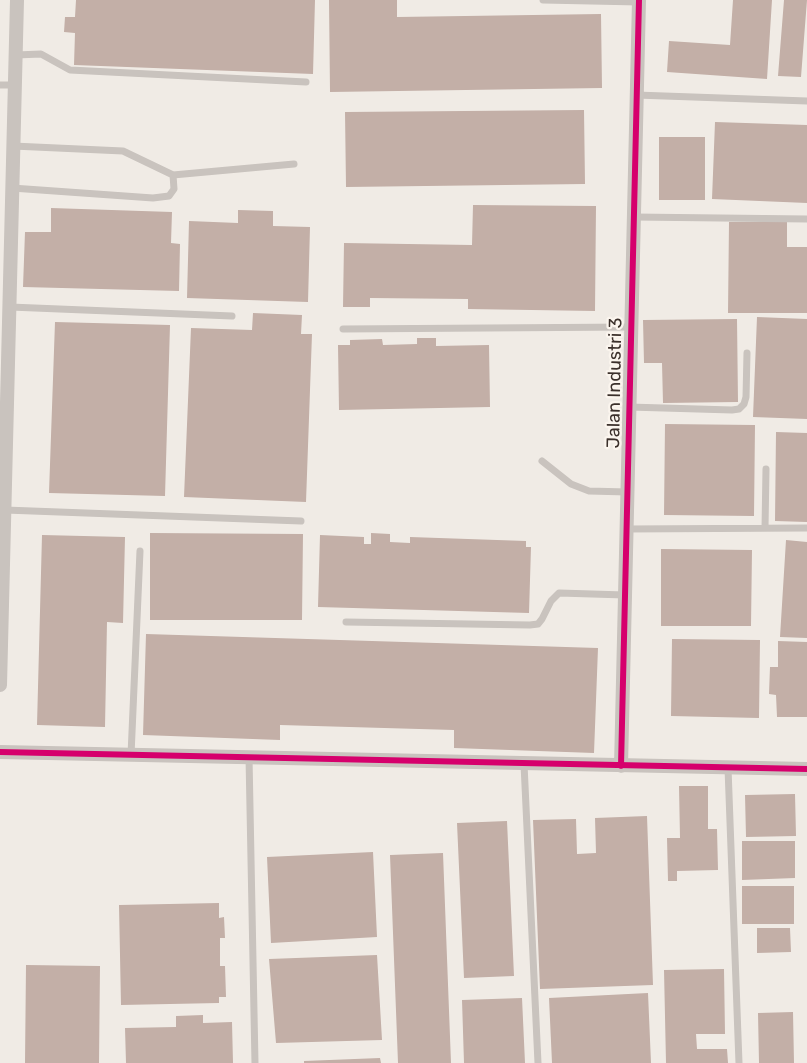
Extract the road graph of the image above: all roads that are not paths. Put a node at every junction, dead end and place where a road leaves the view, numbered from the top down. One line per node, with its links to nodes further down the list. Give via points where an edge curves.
1 (17, 0): 4 (street)
2 (543, 0): 3 (lane)
3 (639, 1): 8 (street, Jalan Industri 3)
4 (16, 55): 5 (lane, via 41,54 70,70); 7 (street)
5 (306, 82)
6 (0, 85): 7 (lane)
7 (15, 85): 10 (street)
8 (636, 95): 9 (lane); 14 (street, Jalan Industri 3)
9 (807, 101)
10 (12, 146): 12 (lane, via 123,151); 13 (street)
11 (294, 164): 12 (lane)
12 (172, 175): 13 (lane, via 174,189 168,196 153,198)
13 (12, 188): 16 (street)
14 (634, 217): 15 (lane); 18 (street, Jalan Industri 3)
15 (807, 219)
16 (6, 298): 17 (lane); 22 (street)
17 (232, 316)
18 (631, 327): 19 (lane); 21 (street, Jalan Industri 3)
19 (343, 328)
20 (747, 352): 21 (lane, via 746,397 739,409)
21 (629, 407): 25 (street, Jalan Industri 3)
22 (3, 414): 26 (street)
23 (542, 461): 25 (lane, via 571,484 589,491)
24 (766, 469): 28 (lane)
25 (627, 492): 30 (street, Jalan Industri 3)
26 (5, 510): 27 (lane); 31 (street)
27 (301, 521)
28 (765, 528): 29 (lane); 30 (lane)
29 (807, 528)
30 (627, 529): 33 (street, Jalan Industri 3)
31 (2, 532): 35 (street)
32 (140, 551): 37 (lane)
33 (625, 595): 34 (lane, via 559,593 538,624 530,625); 40 (street, Jalan Industri 3)
34 (346, 622)
35 (0, 685)
36 (0, 752): 37 (street)
37 (131, 755): 38 (street)
38 (249, 757): 39 (street); 43 (lane)
39 (524, 764): 40 (street); 44 (lane)
40 (621, 766): 41 (street)
41 (728, 768): 42 (street); 45 (lane)
42 (807, 769)
43 (255, 1063)
44 (538, 1063)
45 (739, 1063)

